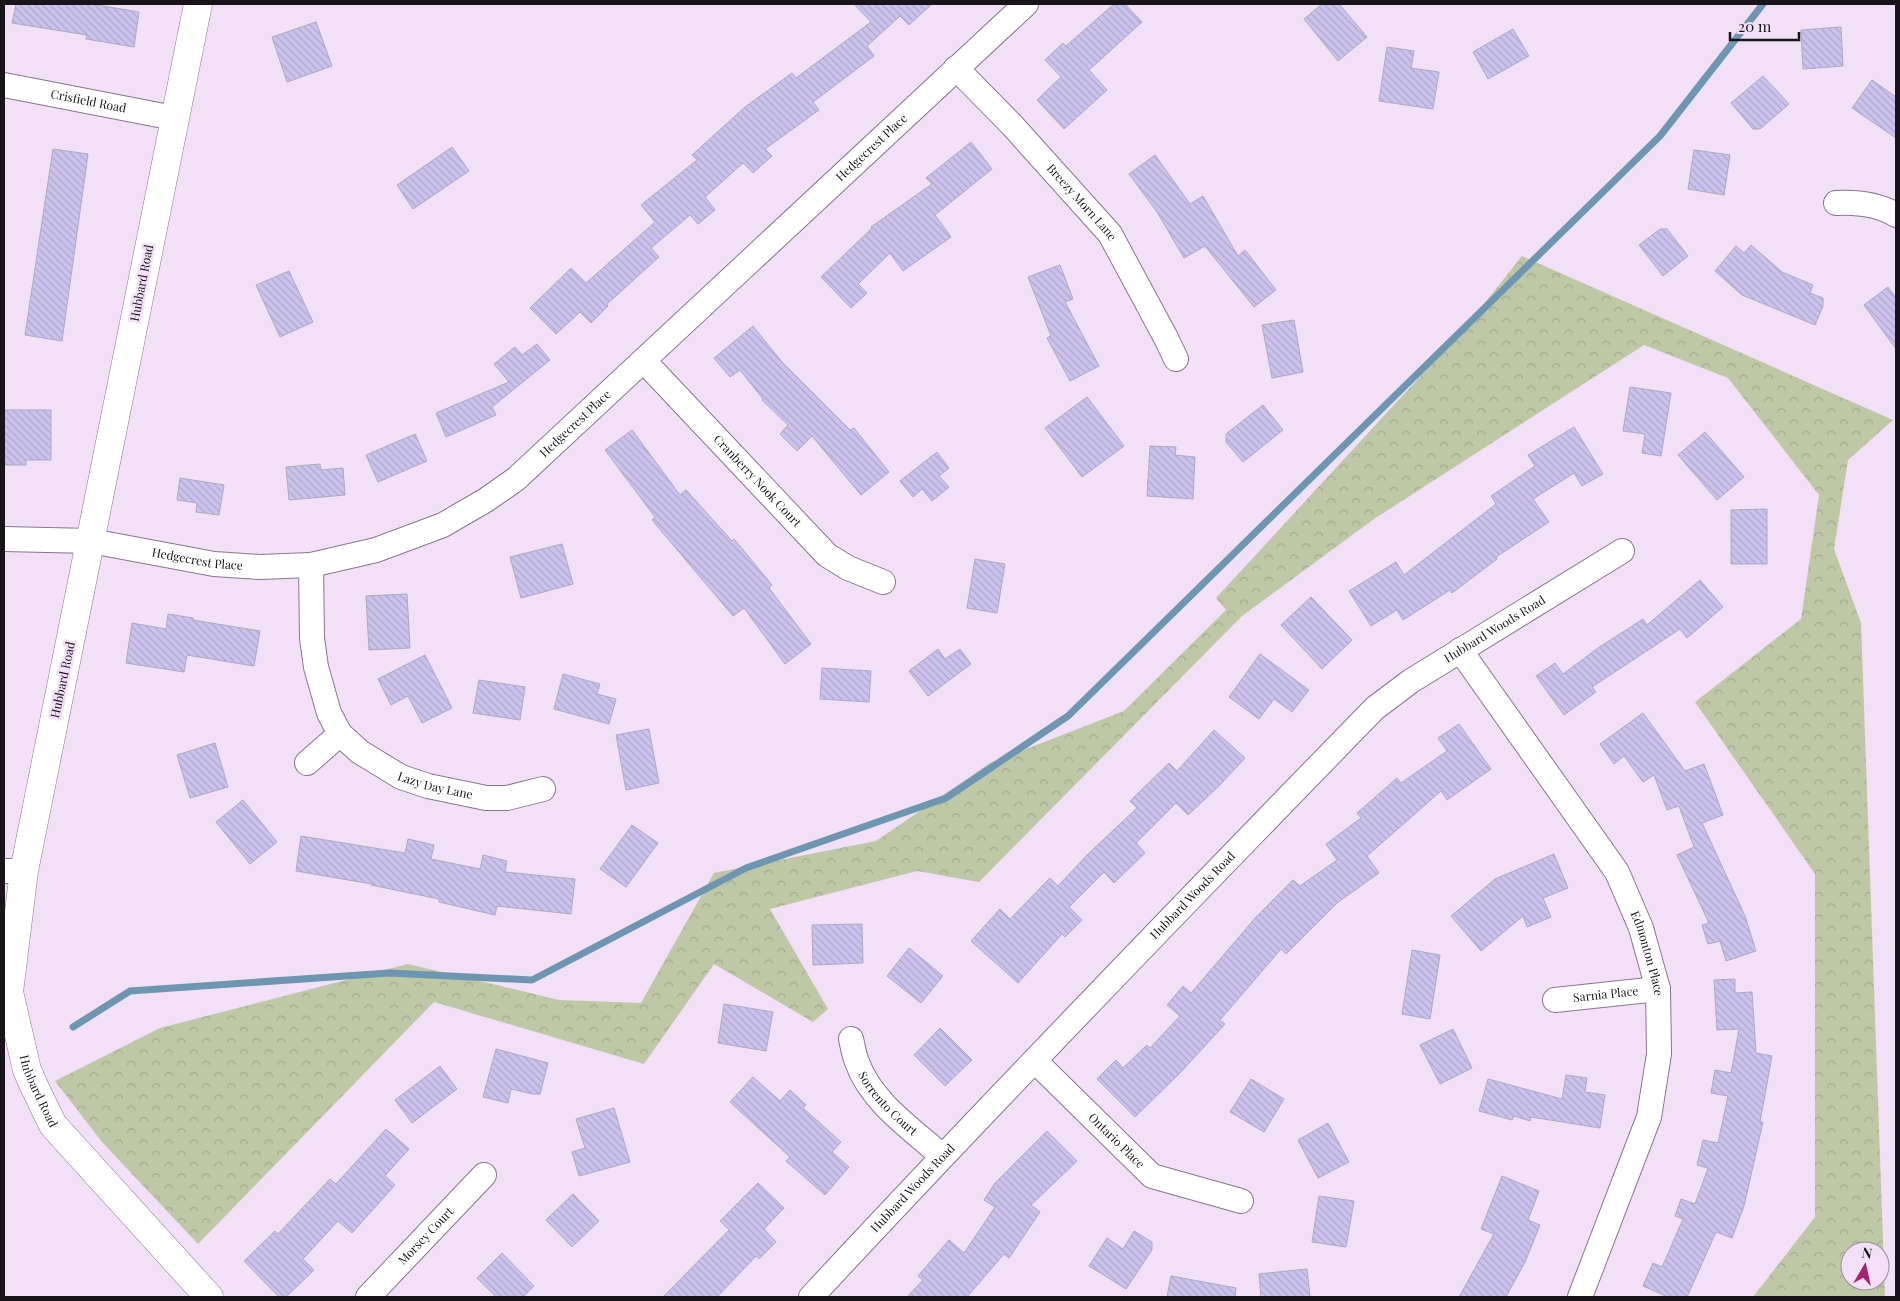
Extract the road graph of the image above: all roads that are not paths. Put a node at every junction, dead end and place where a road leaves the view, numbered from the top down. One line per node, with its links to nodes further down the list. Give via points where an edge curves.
1 (198, 4): 5 (main road, Hubbard Road)
2 (1026, 4): 3 (street, Hedgecrest Place)
3 (956, 68): 8 (street, Breezy Morn Lane, via 1110,234); 9 (street, Hedgecrest Place)
4 (4, 85): 5 (street, Crisfield Road)
5 (174, 118): 11 (main road, Hubbard Road)
6 (1836, 203): 7 (street, via 1872,205)
7 (1896, 215)
8 (1176, 359)
9 (644, 361): 13 (street, Hedgecrest Place, via 516,479 486,500 443,525 414,537 376,550); 14 (street, Cranberry Nook Court, via 827,555 848,568)
10 (4, 539): 11 (street, Hedgecrest Place)
11 (91, 541): 13 (street, Hedgecrest Place, via 214,564 260,567); 19 (main road, Hubbard Road)
12 (1622, 550): 15 (street, Hubbard Woods Road)
13 (311, 565): 16 (street, Lazy Day Lane, via 312,638 316,667 329,713)
14 (883, 582)
15 (1460, 650): 20 (street, Edmonton Place, via 1617,872 1641,928); 23 (street, Hubbard Woods Road, via 1375,708)
16 (340, 734): 17 (street); 18 (street, Lazy Day Lane, via 360,752 401,777 428,786 486,798 507,798)
17 (307, 764)
18 (543, 789)
19 (14, 871): 27 (main road, Hubbard Road, via 9,992 34,1088 53,1125)
20 (1658, 990): 21 (street, Sarnia Place); 30 (street, Edmonton Place, via 1659,1054 1650,1118)
21 (1555, 1000)
22 (851, 1039): 24 (street, Sorrento Court, via 856,1062 882,1103)
23 (1035, 1061): 24 (street, Hubbard Woods Road); 26 (street, Ontario Place, via 1152,1176)
24 (942, 1156): 29 (street, Hubbard Woods Road)
25 (484, 1175): 28 (street, Morsey Court)
26 (1241, 1202)
27 (209, 1297)
28 (368, 1297)
29 (811, 1297)
30 (1580, 1297)

